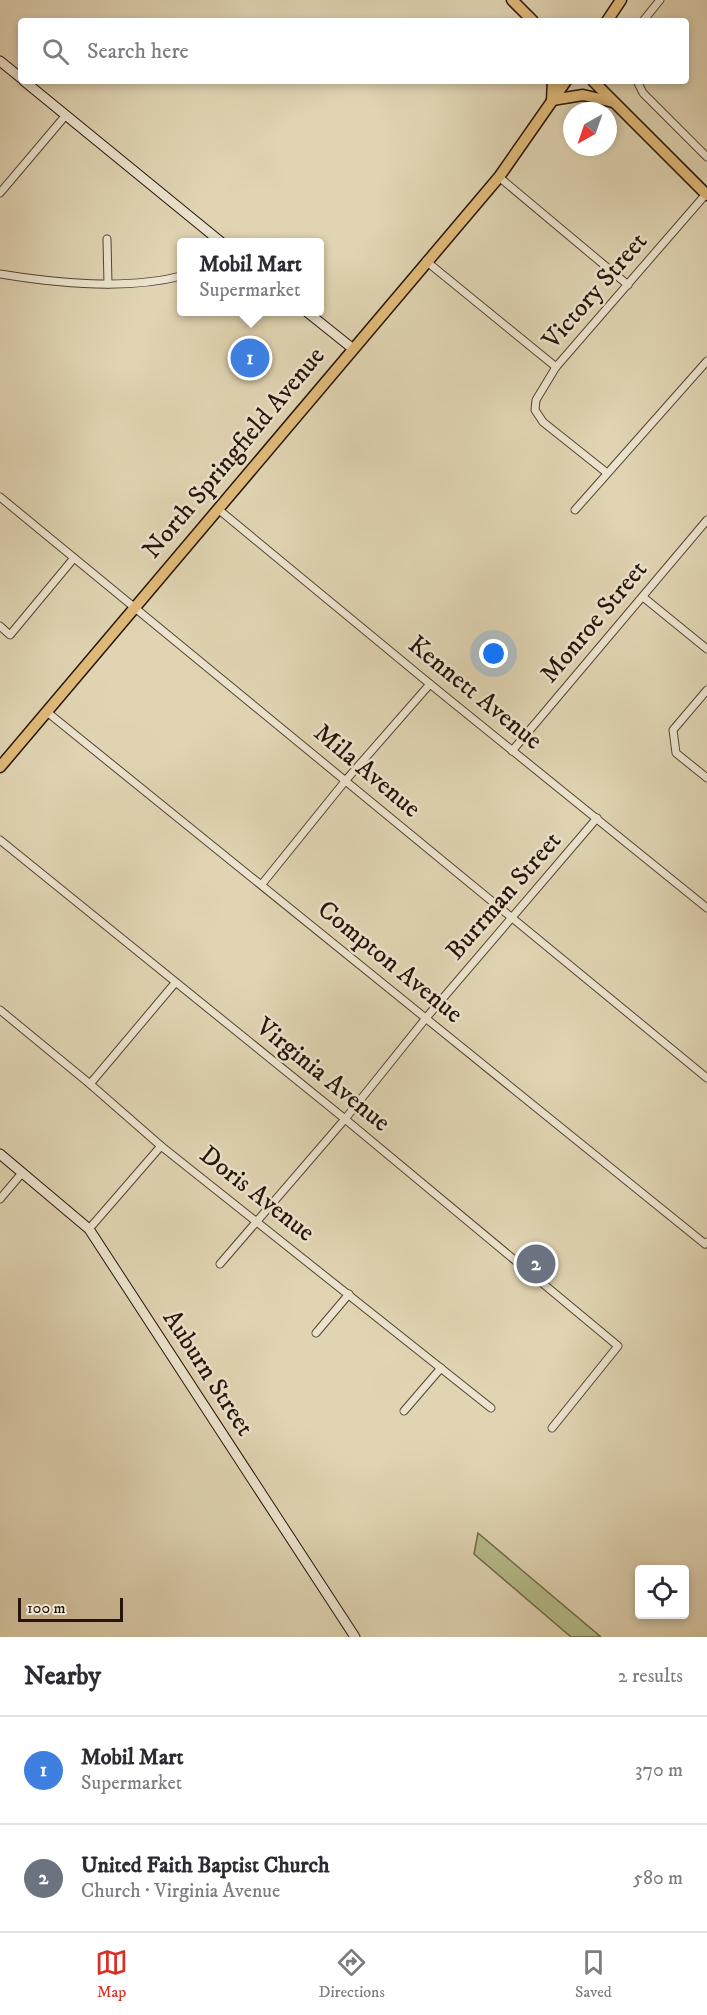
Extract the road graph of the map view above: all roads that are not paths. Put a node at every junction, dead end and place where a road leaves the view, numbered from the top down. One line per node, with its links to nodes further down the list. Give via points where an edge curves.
1 (512, 0): 4 (main road)
2 (621, 0): 5 (main road)
3 (660, 0): 6 (street)
4 (530, 18)
5 (609, 18)
6 (646, 18)
7 (0, 61): 8 (main road)
8 (18, 76)
9 (28, 84): 18 (main road)
10 (553, 84): 15 (main road)
11 (564, 84): 15 (main road, North Springfield Avenue)
12 (596, 84): 16 (main road)
13 (607, 84): 16 (main road)
14 (638, 84): 19 (street)
15 (552, 100): 16 (main road, via 584,95); 20 (main road, North Springfield Avenue)
16 (614, 102)
17 (617, 105): 22 (main road)
18 (66, 115): 21 (street); 23 (main road)
19 (707, 157)
20 (499, 177): 25 (main road, North Springfield Avenue); 29 (street)
21 (0, 193)
22 (707, 194): 29 (street, Victory Street)
23 (215, 238)
24 (107, 239): 28 (street)
25 (426, 261): 31 (main road, North Springfield Avenue); 33 (street)
26 (0, 274): 28 (street)
27 (177, 277): 28 (street)
28 (108, 284)
29 (628, 285): 33 (street, Victory Street)
30 (312, 316): 31 (main road)
31 (352, 348): 36 (main road, North Springfield Avenue)
32 (707, 361): 34 (street)
33 (556, 367): 34 (street, Victory Street, via 536,400 535,410 543,422)
34 (607, 473): 37 (street)
35 (0, 497): 39 (street, Mila Avenue)
36 (218, 509): 41 (main road, North Springfield Avenue); 44 (street, Kennett Avenue)
37 (575, 510)
38 (707, 520): 40 (street, Monroe Street)
39 (74, 558): 41 (street, Mila Avenue); 42 (street, via 10,635)
40 (643, 597): 43 (street); 47 (street, Monroe Street)
41 (133, 607): 46 (main road, North Springfield Avenue); 50 (street, Mila Avenue)
42 (0, 626)
43 (707, 650)
44 (430, 684): 47 (street, Kennett Avenue); 50 (street)
45 (707, 690): 49 (street, via 673,730 676,753)
46 (47, 712): 48 (main road, North Springfield Avenue); 53 (street, Compton Avenue)
47 (512, 751): 51 (street, Kennett Avenue)
48 (0, 766)
49 (707, 778)
50 (346, 780): 53 (street); 55 (street, Mila Avenue)
51 (597, 818): 54 (street, Kennett Avenue); 55 (street, Burrman Street)
52 (0, 840): 56 (street, Virginia Avenue)
53 (262, 884): 58 (street, Compton Avenue)
54 (707, 908)
55 (512, 919): 58 (street, Burrman Street); 59 (street, Mila Avenue)
56 (175, 983): 60 (street); 61 (street, Virginia Avenue)
57 (0, 1010): 60 (street, Doris Avenue)
58 (426, 1018): 61 (street, Burrman Street); 68 (street, Compton Avenue)
59 (707, 1078)
60 (90, 1084): 62 (street, Doris Avenue)
61 (345, 1119): 66 (street, Burrman Street); 75 (street, Virginia Avenue, via 618,1346)
62 (161, 1146): 66 (street, Doris Avenue); 67 (street)
63 (0, 1154): 64 (main road, Auburn Street)
64 (22, 1173): 65 (street); 67 (main road, Auburn Street)
65 (0, 1199)
66 (256, 1221): 69 (street, Burrman Street); 70 (street, Doris Avenue)
67 (89, 1229): 76 (main road, Auburn Street)
68 (706, 1243)
69 (220, 1264)
70 (349, 1294): 71 (street); 72 (street, Doris Avenue)
71 (316, 1333)
72 (441, 1368): 73 (street, Doris Avenue); 74 (street)
73 (490, 1408)
74 (404, 1412)
75 (552, 1428)
76 (355, 1637)

